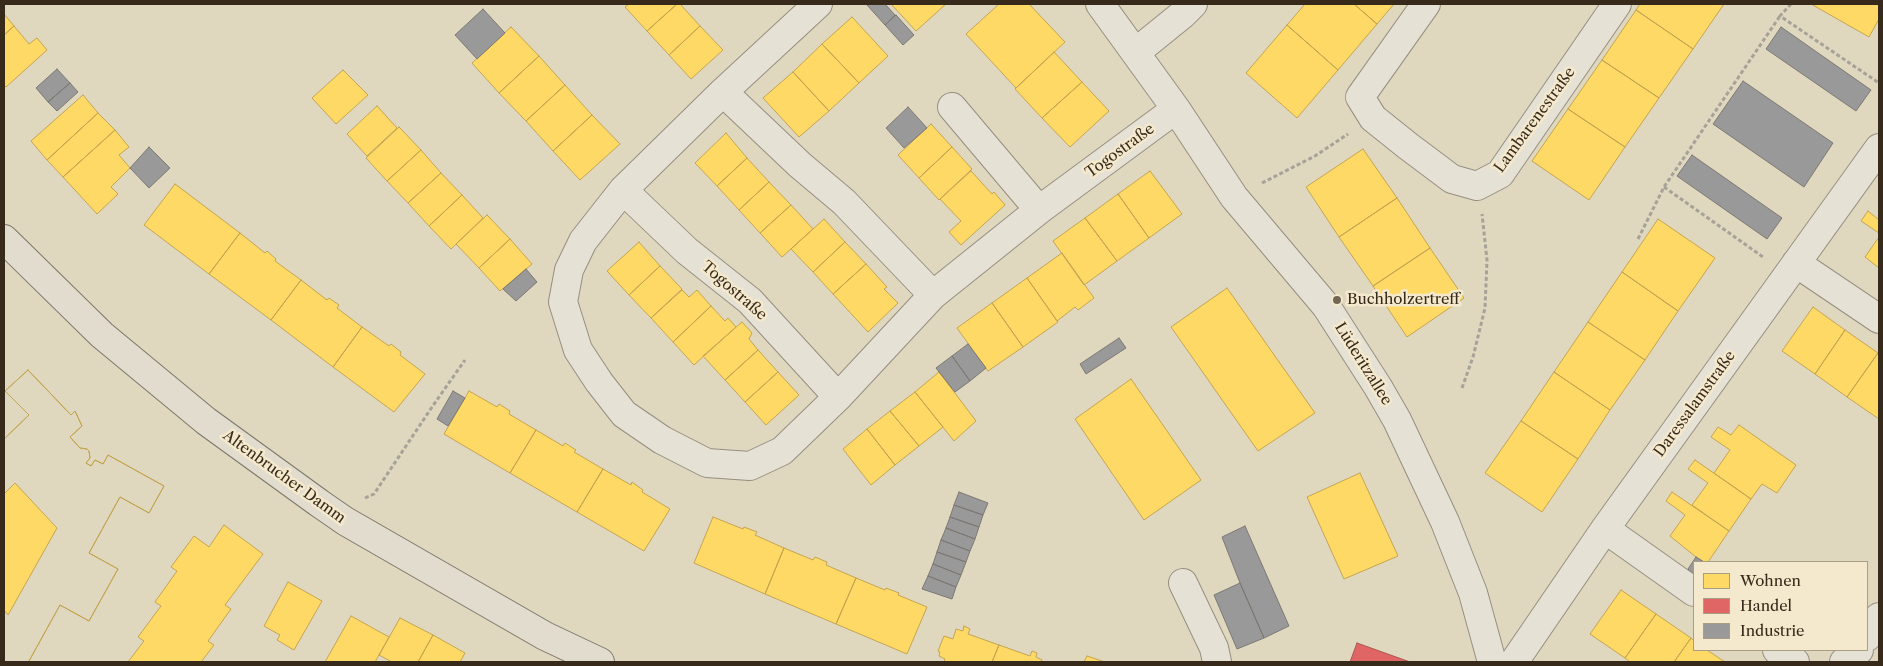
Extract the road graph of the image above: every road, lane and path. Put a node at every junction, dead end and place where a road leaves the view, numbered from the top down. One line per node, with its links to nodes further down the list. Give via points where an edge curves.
1 (818, 4): 10 (street, Togostraße)
2 (1100, 4): 8 (street, Lüderitzallee)
3 (1193, 4): 8 (street)
4 (1426, 4): 13 (street, via 1360,97)
5 (1617, 4): 15 (street, Lambarenestraße, via 1500,174)
6 (1791, 4): 7 (path)
7 (1780, 16): 9 (path); 16 (path)
8 (1136, 52): 12 (street, Lüderitzallee)
9 (1879, 83)
10 (723, 92): 17 (street, Togostraße); 23 (street, via 844,202)
11 (952, 107): 19 (street)
12 (1176, 110): 18 (street, Lüderitzallee); 19 (street, Togostraße)
13 (1373, 118): 15 (street, via 1452,179); 18 (path, via 1315,156)
14 (1879, 148): 22 (street, Daressalamstraße)
15 (1477, 186): 26 (path, via 1487,260 1485,308)
16 (1664, 187): 21 (path); 22 (path)
17 (623, 190): 27 (street, Togostraße, via 687,251 750,301); 27 (street, Togostraße, via 582,241 569,270 563,302 578,350 624,414 662,440 707,463 750,466 782,451)
18 (1234, 197): 38 (street, Lüderitzallee, via 1326,306 1388,403 1445,522 1472,593)
19 (1039, 210): 23 (street, Togostraße)
20 (4, 239): 36 (main road, Altenbrucher Damm, via 102,335 206,421 319,504 545,636)
21 (1638, 239)
22 (1792, 269): 24 (street); 29 (street, Daressalamstraße)
23 (933, 295): 27 (street, Togostraße)
24 (1879, 319)
25 (465, 360): 28 (path)
26 (1462, 388)
27 (838, 397)
28 (374, 494)
29 (1605, 529): 31 (street); 39 (street, Daressalamstraße)
30 (1183, 583): 37 (street, via 1214,648)
31 (1693, 591)
32 (1879, 617): 33 (street)
33 (1868, 635)
34 (1778, 651): 40 (street)
35 (1857, 651): 41 (street)
36 (600, 662)
37 (1217, 662)
38 (1492, 662)
39 (1514, 662)
40 (1795, 662)
41 (1844, 662)

